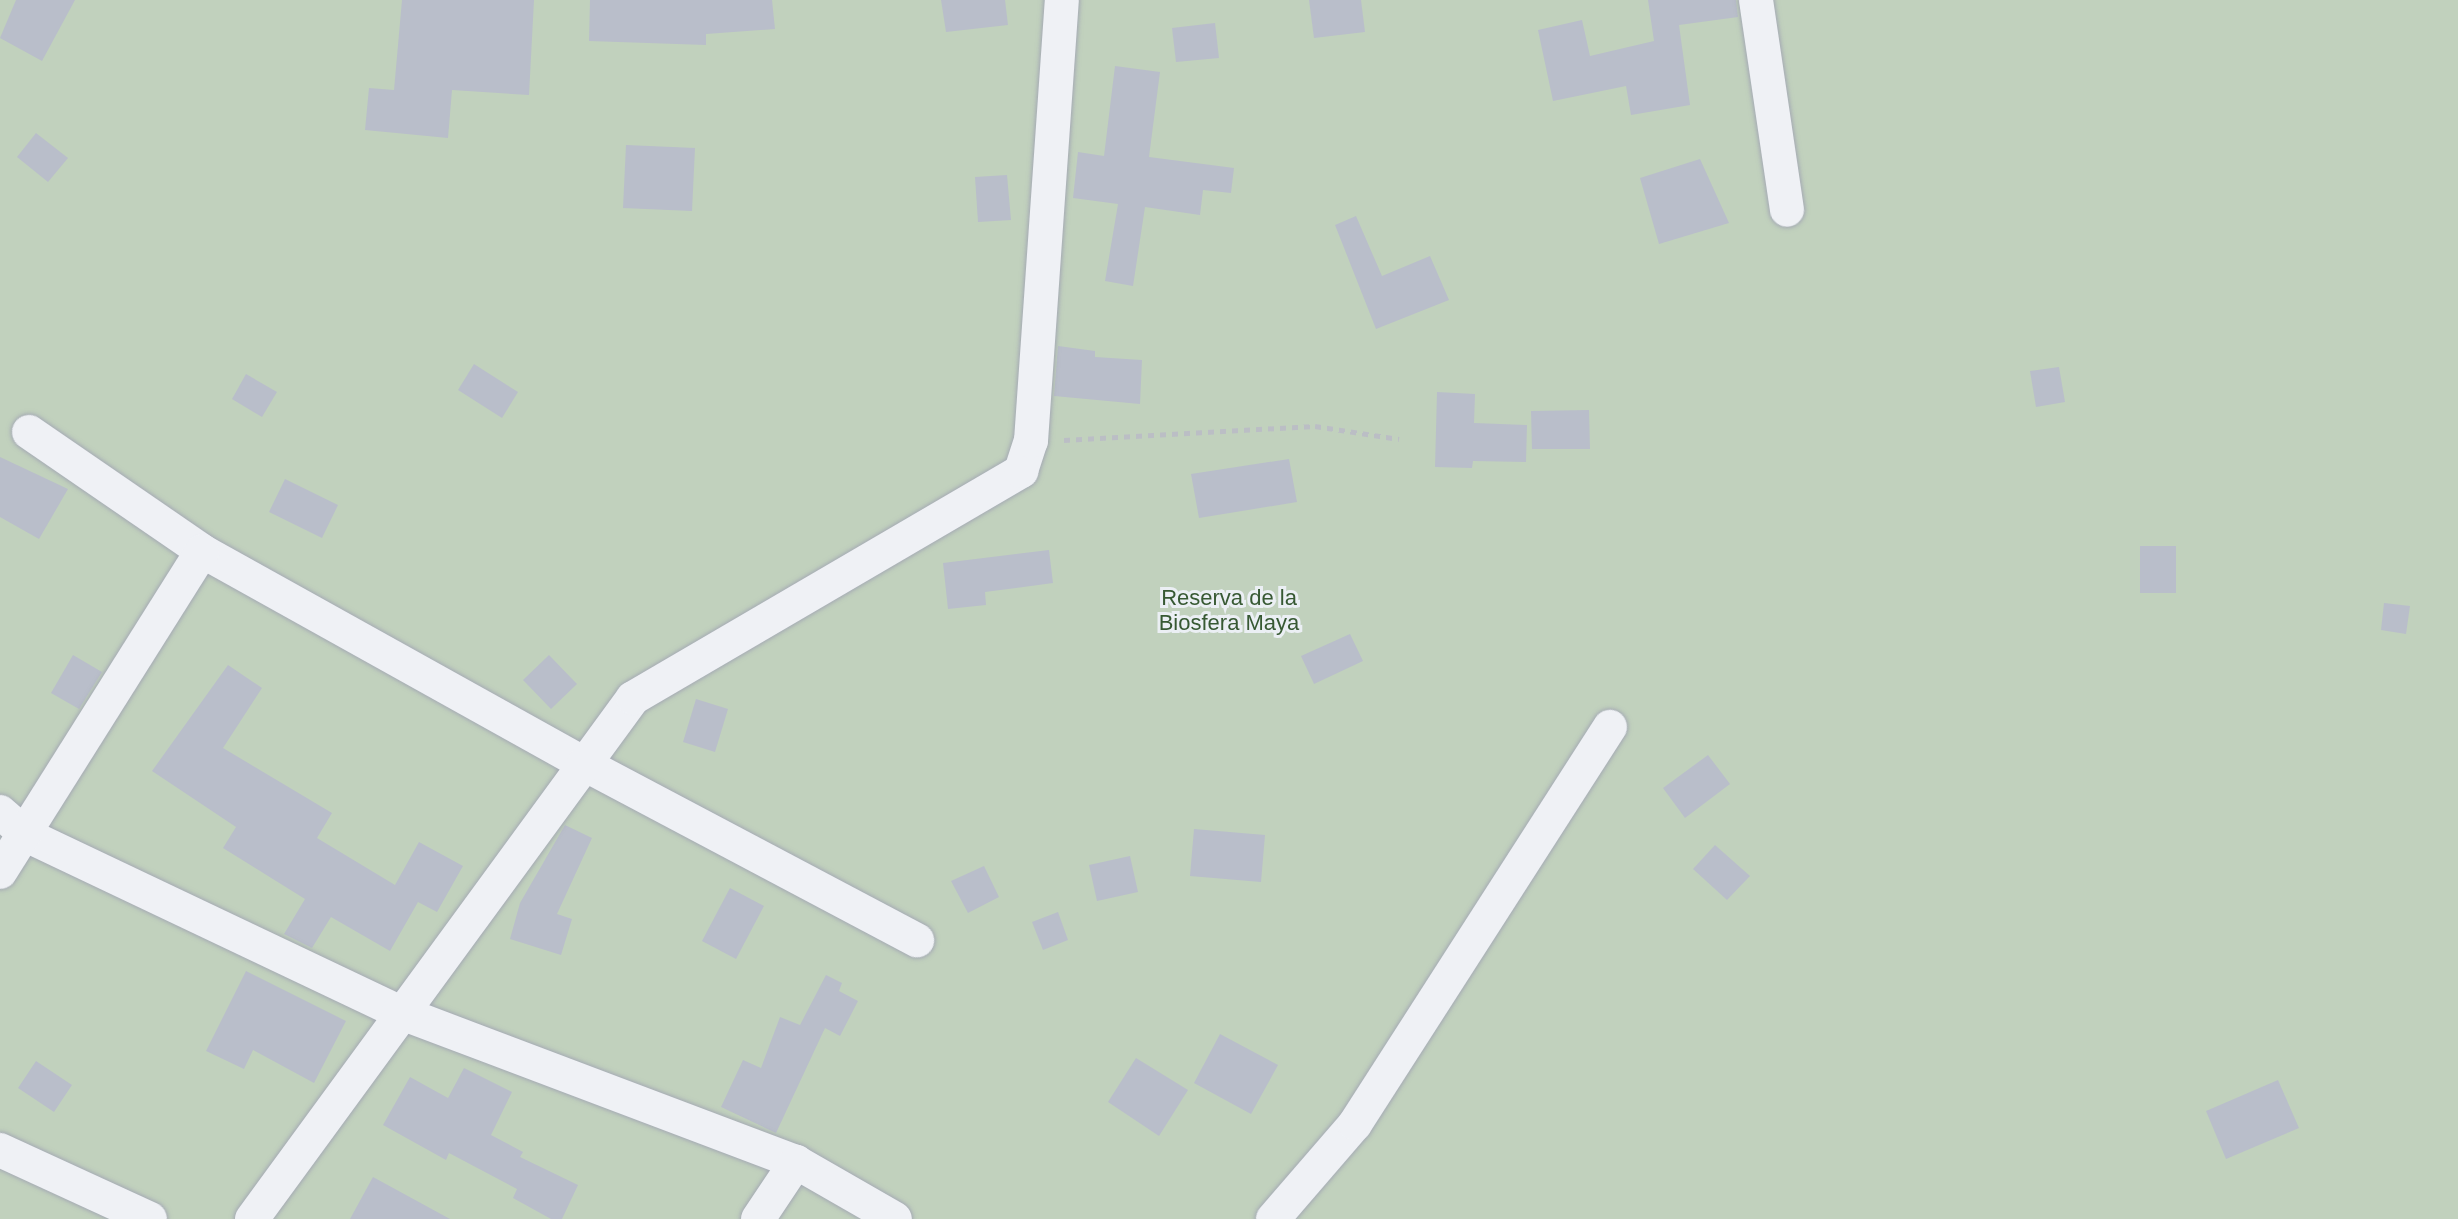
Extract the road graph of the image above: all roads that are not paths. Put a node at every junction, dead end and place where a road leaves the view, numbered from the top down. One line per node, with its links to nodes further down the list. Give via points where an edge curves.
1 (1062, 0): 7 (street, via 1031,441 1021,471 633,698)
2 (1756, 0): 3 (street)
3 (1787, 210)
4 (29, 432): 5 (street)
5 (202, 551): 7 (street); 9 (street)
6 (1610, 727): 19 (street, via 1355,1124)
7 (584, 764): 11 (street); 12 (street)
8 (0, 812): 9 (street)
9 (26, 835): 10 (street); 12 (street)
10 (0, 872)
11 (917, 940)
12 (399, 1012): 14 (street); 16 (street)
13 (0, 1150): 15 (street)
14 (796, 1162): 17 (street); 18 (street)
15 (150, 1219)
16 (252, 1219)
17 (758, 1219)
18 (895, 1219)
19 (1273, 1219)

